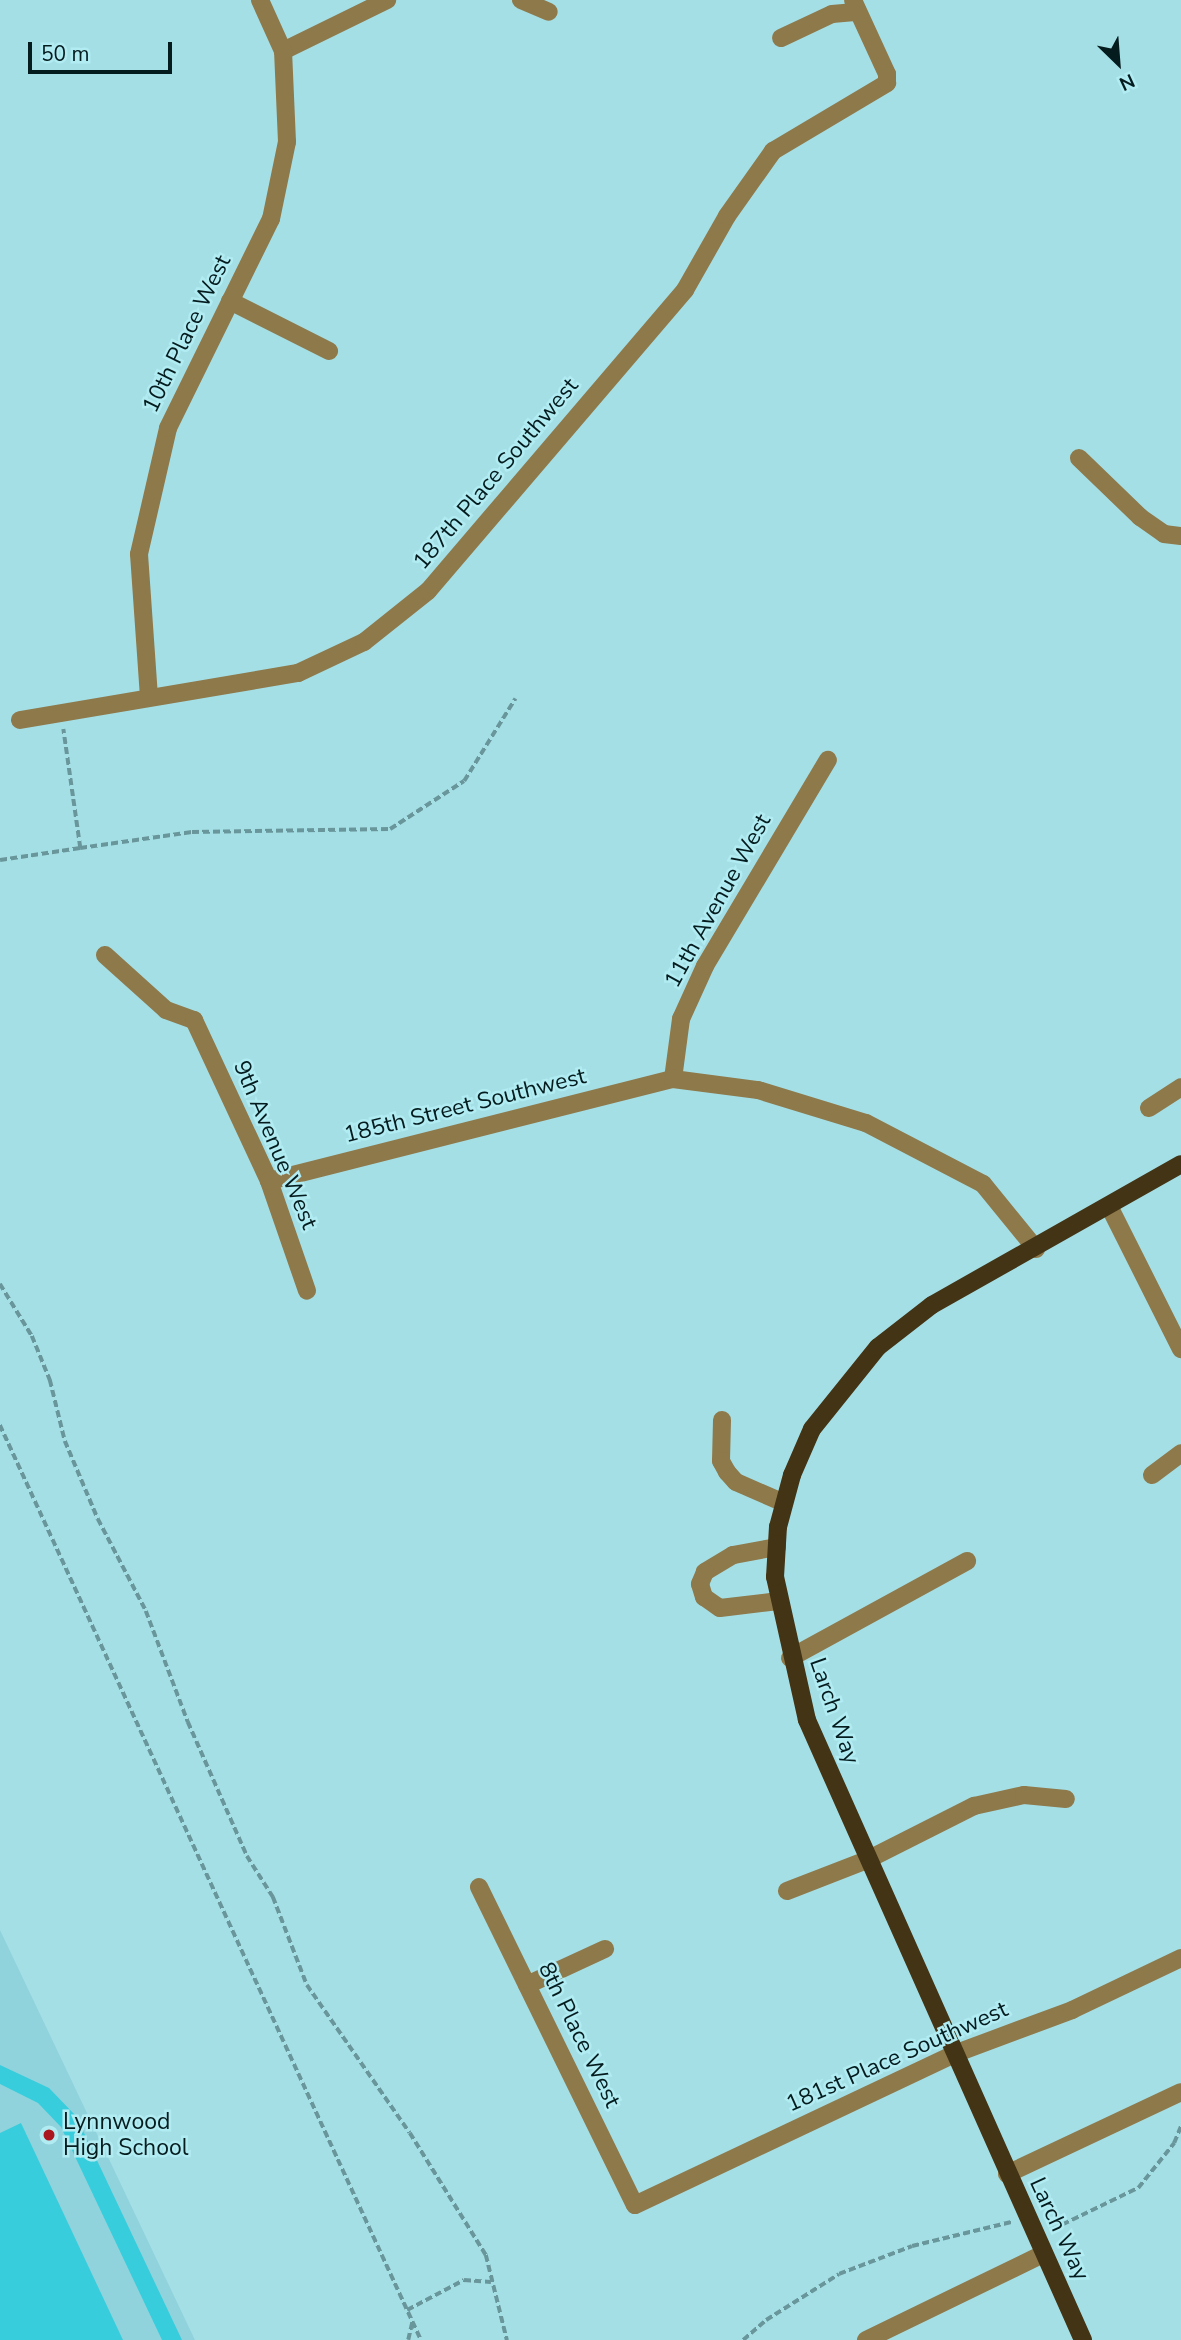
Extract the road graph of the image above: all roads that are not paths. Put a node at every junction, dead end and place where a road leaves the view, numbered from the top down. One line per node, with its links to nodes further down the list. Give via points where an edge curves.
1 (260, 0): 7 (street, 10th Place West)
2 (387, 0): 7 (street)
3 (521, 0): 5 (street)
4 (854, 6): 6 (street); 12 (street, 187th Place Southwest, via 887,74 880,91 773,151 727,216 685,290 428,591 364,642 298,673)
5 (549, 12)
6 (780, 38)
7 (283, 51): 8 (street, 10th Place West, via 287,142 274,206)
8 (230, 301): 9 (street); 12 (street, 10th Place West, via 167,428 139,554)
9 (329, 351)
10 (1080, 458): 11 (street, via 1140,517 1164,534)
11 (1181, 536)
12 (149, 697): 13 (street, 187th Place Southwest)
13 (20, 720)
14 (828, 760): 16 (street, 11th Avenue West, via 705,966 681,1019)
15 (105, 955): 20 (street, 9th Avenue West, via 166,1010 194,1020)
16 (673, 1079): 20 (street, 185th Street Southwest); 22 (street, via 758,1090 866,1123 983,1184)
17 (1181, 1087): 18 (street)
18 (1149, 1108)
19 (1181, 1164): 21 (main road, Larch Way)
20 (269, 1181): 23 (street, 9th Avenue West)
21 (1110, 1208): 22 (main road, Larch Way); 24 (street)
22 (1036, 1249): 28 (main road, Larch Way, via 932,1304 878,1347 812,1429)
23 (307, 1291)
24 (1181, 1349)
25 (722, 1420): 28 (street, via 720,1446 727,1472 736,1482)
26 (1181, 1453): 27 (street)
27 (1152, 1475)
28 (784, 1503): 29 (main road, Larch Way)
29 (777, 1547): 31 (main road, Larch Way); 31 (street, via 733,1555 705,1572 699,1584 704,1597 720,1608)
30 (967, 1561): 32 (street)
31 (779, 1601): 32 (main road, Larch Way)
32 (790, 1658): 34 (main road, Larch Way, via 807,1720)
33 (1066, 1799): 34 (street, via 1024,1795 974,1806)
34 (867, 1860): 36 (street); 40 (main road, Larch Way)
35 (479, 1887): 39 (street, 8th Place West)
36 (787, 1891)
37 (605, 1950): 39 (street)
38 (1181, 1958): 40 (street, 181st Place Southwest, via 1072,2010)
39 (527, 1985): 43 (street, 8th Place West)
40 (954, 2054): 42 (main road, Larch Way); 43 (street, 181st Place Southwest)
41 (1181, 2092): 42 (street)
42 (1007, 2174): 44 (main road, Larch Way)
43 (635, 2205)
44 (1040, 2246): 45 (street); 46 (main road, Larch Way)
45 (866, 2340)
46 (1083, 2340)

